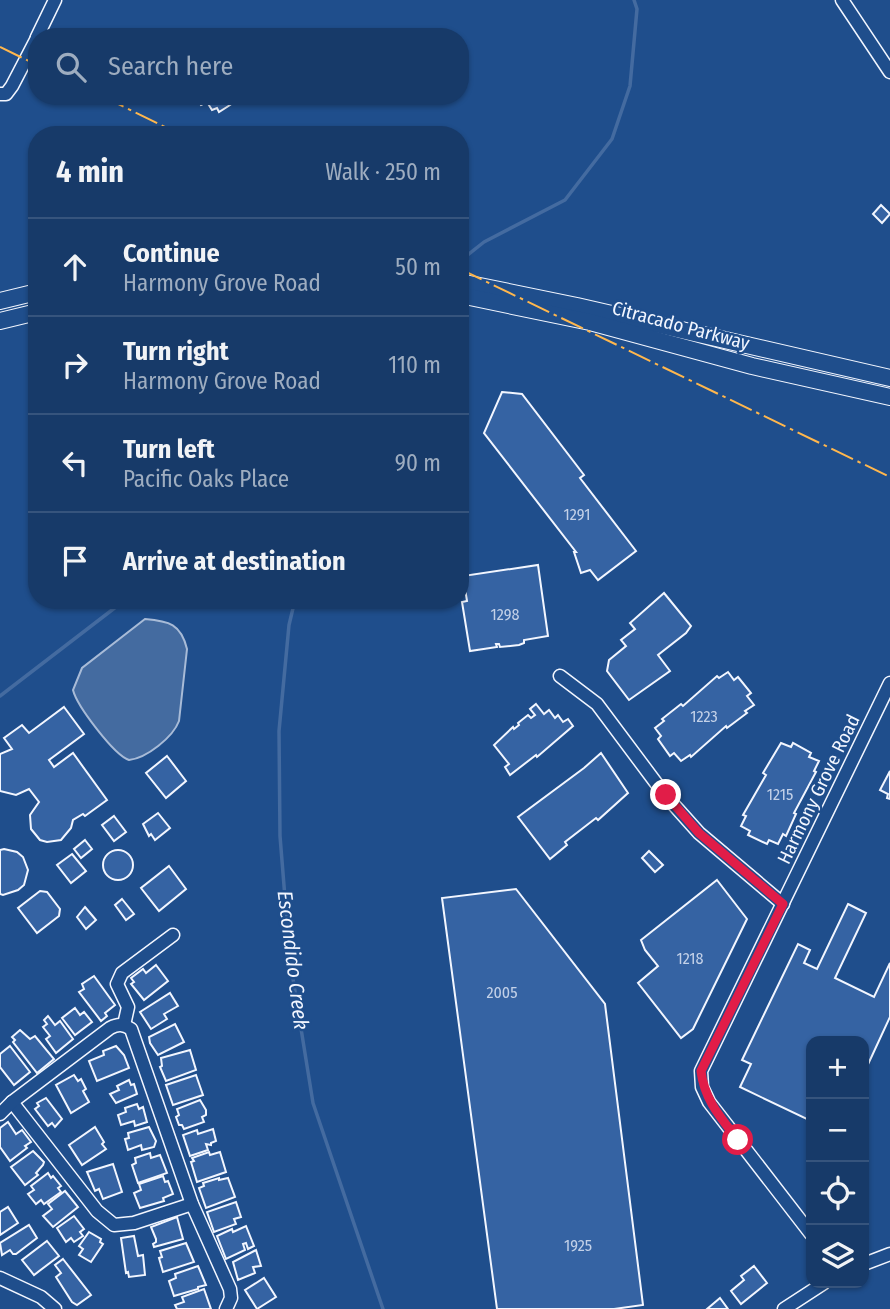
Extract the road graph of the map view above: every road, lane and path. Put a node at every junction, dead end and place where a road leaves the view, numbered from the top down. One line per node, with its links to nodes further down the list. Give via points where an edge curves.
1 (55, 0): 3 (street)
2 (842, 0): 5 (street)
3 (41, 28)
4 (28, 55): 6 (street, via 12,86)
5 (890, 72)
6 (0, 94)
7 (470, 292): 12 (main road, Citracado Parkway); 13 (main road, Citracado Parkway)
8 (28, 294): 9 (main road)
9 (0, 300)
10 (28, 314): 11 (main road)
11 (0, 321)
12 (890, 378)
13 (890, 397)
14 (560, 676): 16 (street, via 597,704 699,833)
15 (890, 683): 16 (street, Harmony Grove Road)
16 (783, 904): 22 (street, Harmony Grove Road, via 701,1071 702,1087)
17 (173, 934): 18 (street, via 122,973 117,984 128,1007)
18 (124, 1025): 19 (street, via 110,1028); 21 (street, via 136,1041)
19 (12, 1102): 20 (street); 21 (street, via 97,1211 114,1225)
20 (0, 1114)
21 (192, 1204): 28 (street, via 230,1289)
22 (806, 1228)
23 (890, 1254): 24 (street)
24 (869, 1262)
25 (0, 1278): 27 (street, via 41,1297)
26 (816, 1288): 29 (street)
27 (55, 1309)
28 (226, 1309)
29 (784, 1309)

